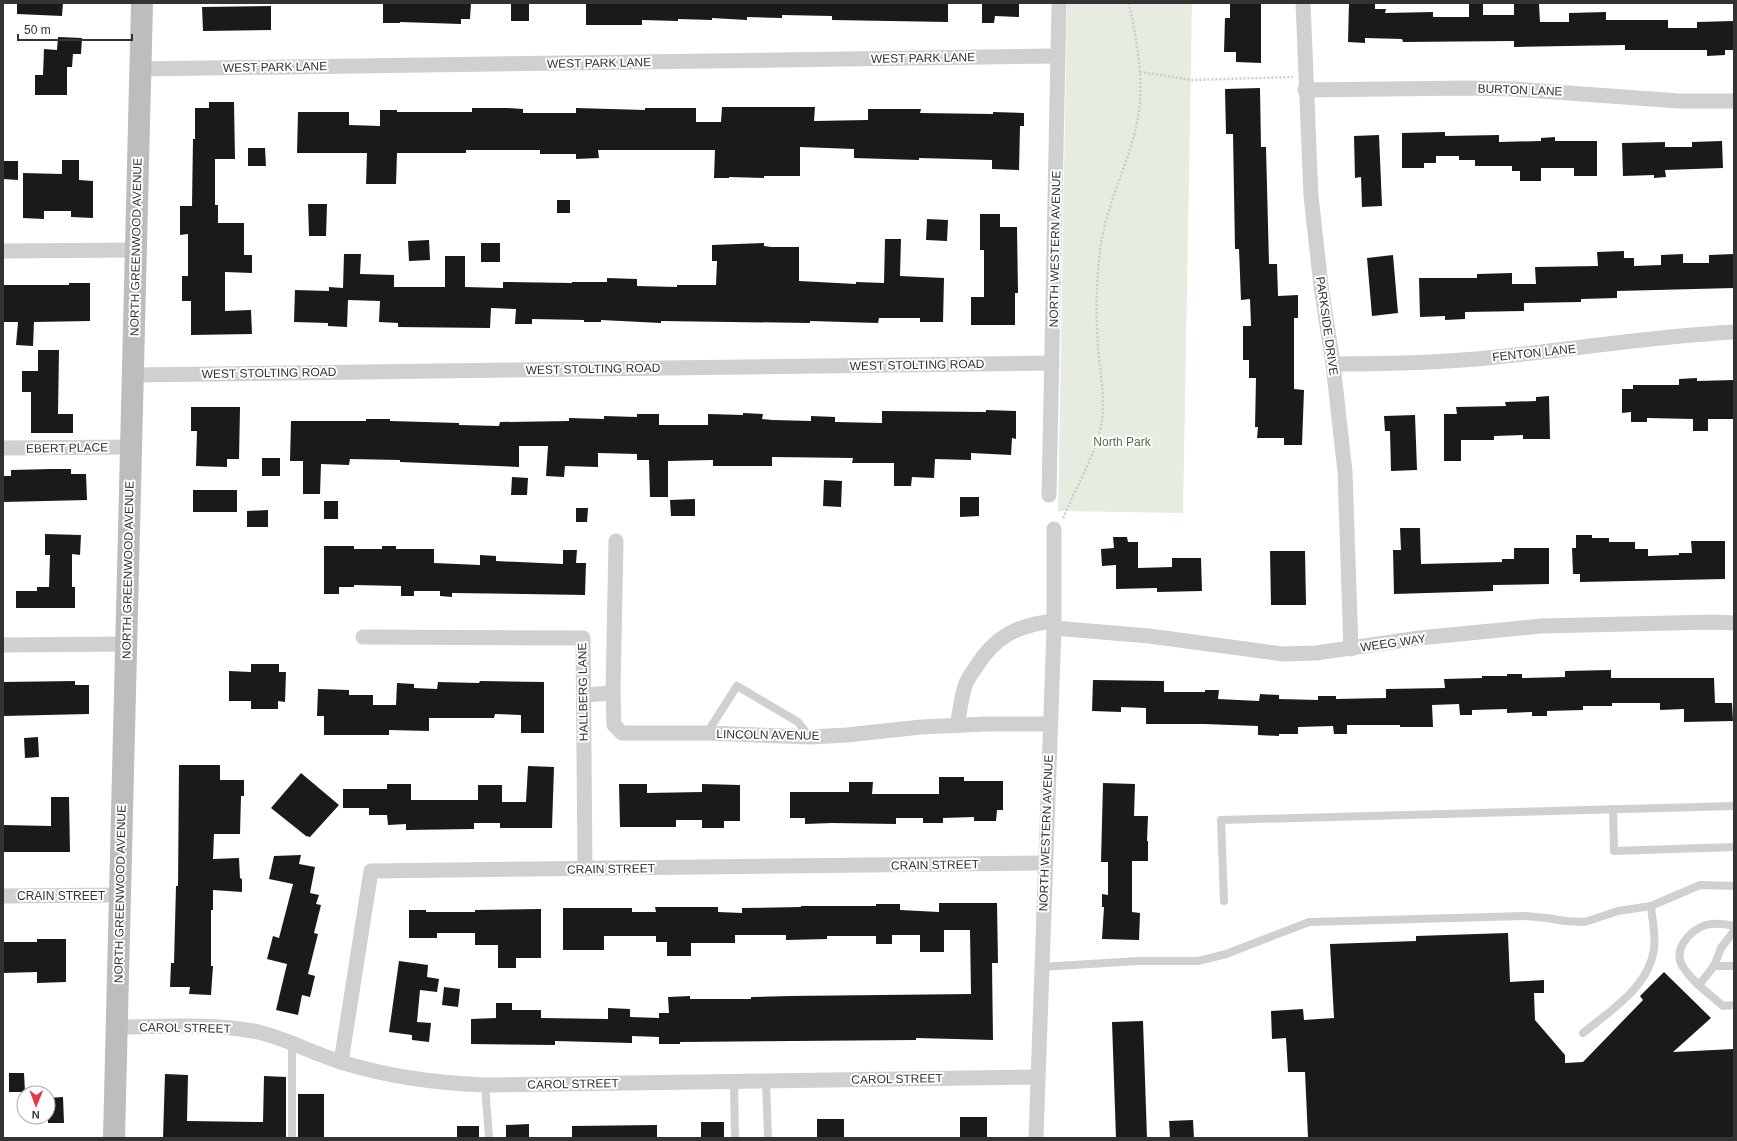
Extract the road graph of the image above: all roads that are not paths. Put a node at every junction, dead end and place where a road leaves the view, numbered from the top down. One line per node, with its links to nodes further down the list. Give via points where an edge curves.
1 (142, 3): 5 (main road, NORTH GREENWOOD AVENUE)
2 (1059, 3): 4 (street, NORTH WESTERN AVENUE)
3 (1303, 3): 6 (street, PARKSIDE DRIVE)
4 (1058, 56): 5 (street, WEST PARK LANE); 11 (street, NORTH WESTERN AVENUE)
5 (140, 69): 8 (main road, NORTH GREENWOOD AVENUE)
6 (1305, 84): 7 (street, BURTON LANE, via 1514,89 1679,101); 12 (street, PARKSIDE DRIVE, via 1311,196)
7 (1734, 101)
8 (136, 250): 9 (street); 13 (main road, NORTH GREENWOOD AVENUE)
9 (3, 251)
10 (1734, 332): 12 (street, FENTON LANE, via 1664,337 1495,358)
11 (1052, 363): 13 (street, WEST STOLTING ROAD); 16 (street, NORTH WESTERN AVENUE)
12 (1333, 364): 24 (street, PARKSIDE DRIVE, via 1345,472)
13 (133, 375): 14 (main road, NORTH GREENWOOD AVENUE)
14 (131, 447): 15 (street, EBERT PLACE); 22 (main road, NORTH GREENWOOD AVENUE)
15 (3, 448)
16 (1049, 495)
17 (1054, 533): 20 (street, NORTH WESTERN AVENUE)
18 (616, 541): 25 (street, LINCOLN AVENUE)
19 (1734, 623): 24 (street, WEEG WAY, via 1541,626 1419,638)
20 (1054, 624): 24 (street, WEEG WAY, via 1283,654); 27 (street, NORTH WESTERN AVENUE); 28 (street, via 1038,623 1015,629 998,640 982,658 965,685)
21 (363, 637): 26 (street, HALLBERG LANE, via 584,638)
22 (126, 644): 23 (street); 37 (main road, NORTH GREENWOOD AVENUE)
23 (3, 645)
24 (1352, 649)
25 (613, 693): 26 (street); 29 (street, LINCOLN AVENUE, via 614,725 622,733)
26 (584, 695): 35 (street, HALLBERG LANE)
27 (1050, 724): 28 (street, LINCOLN AVENUE); 34 (street, NORTH WESTERN AVENUE)
28 (957, 725): 30 (street, LINCOLN AVENUE)
29 (707, 733): 30 (street, LINCOLN AVENUE); 30 (lane, via 737,686 798,722)
30 (810, 737)
31 (1734, 806): 32 (lane)
32 (1613, 809): 33 (lane, via 1614,851); 39 (lane, via 1221,820)
33 (1734, 847)
34 (1044, 863): 35 (street, CRAIN STREET); 45 (street, NORTH WESTERN AVENUE)
35 (585, 869): 51 (street, CRAIN STREET, via 371,871)
36 (1734, 886): 40 (lane, via 1700,886)
37 (120, 895): 38 (street, CRAIN STREET); 48 (main road, NORTH GREENWOOD AVENUE)
38 (3, 896)
39 (1224, 901)
40 (1650, 906): 45 (lane, via 1618,911 1585,922 1525,916 1309,922 1226,954 1198,961 1137,961); 49 (lane, via 1655,948 1650,968 1628,996)
41 (1734, 926): 46 (lane, via 1706,925 1682,943 1680,958 1683,967)
42 (1734, 930): 43 (lane, via 1721,948)
43 (1714, 966): 44 (lane); 46 (lane)
44 (1734, 966)
45 (1041, 967): 52 (street, NORTH WESTERN AVENUE)
46 (1699, 985): 47 (lane, via 1723,1006)
47 (1734, 1005)
48 (116, 1027): 50 (street, CAROL STREET, via 226,1027); 56 (main road, NORTH GREENWOOD AVENUE)
49 (1583, 1033)
50 (292, 1043): 51 (street, CAROL STREET); 57 (lane)
51 (341, 1062): 55 (street, CAROL STREET, via 417,1080)
52 (1038, 1077): 53 (street, CAROL STREET); 61 (street, NORTH WESTERN AVENUE)
53 (766, 1081): 54 (street, CAROL STREET); 60 (lane)
54 (734, 1082): 55 (street, CAROL STREET); 59 (lane)
55 (485, 1085): 58 (lane)
56 (114, 1138)
57 (292, 1138)
58 (489, 1138)
59 (735, 1138)
60 (768, 1138)
61 (1036, 1138)

